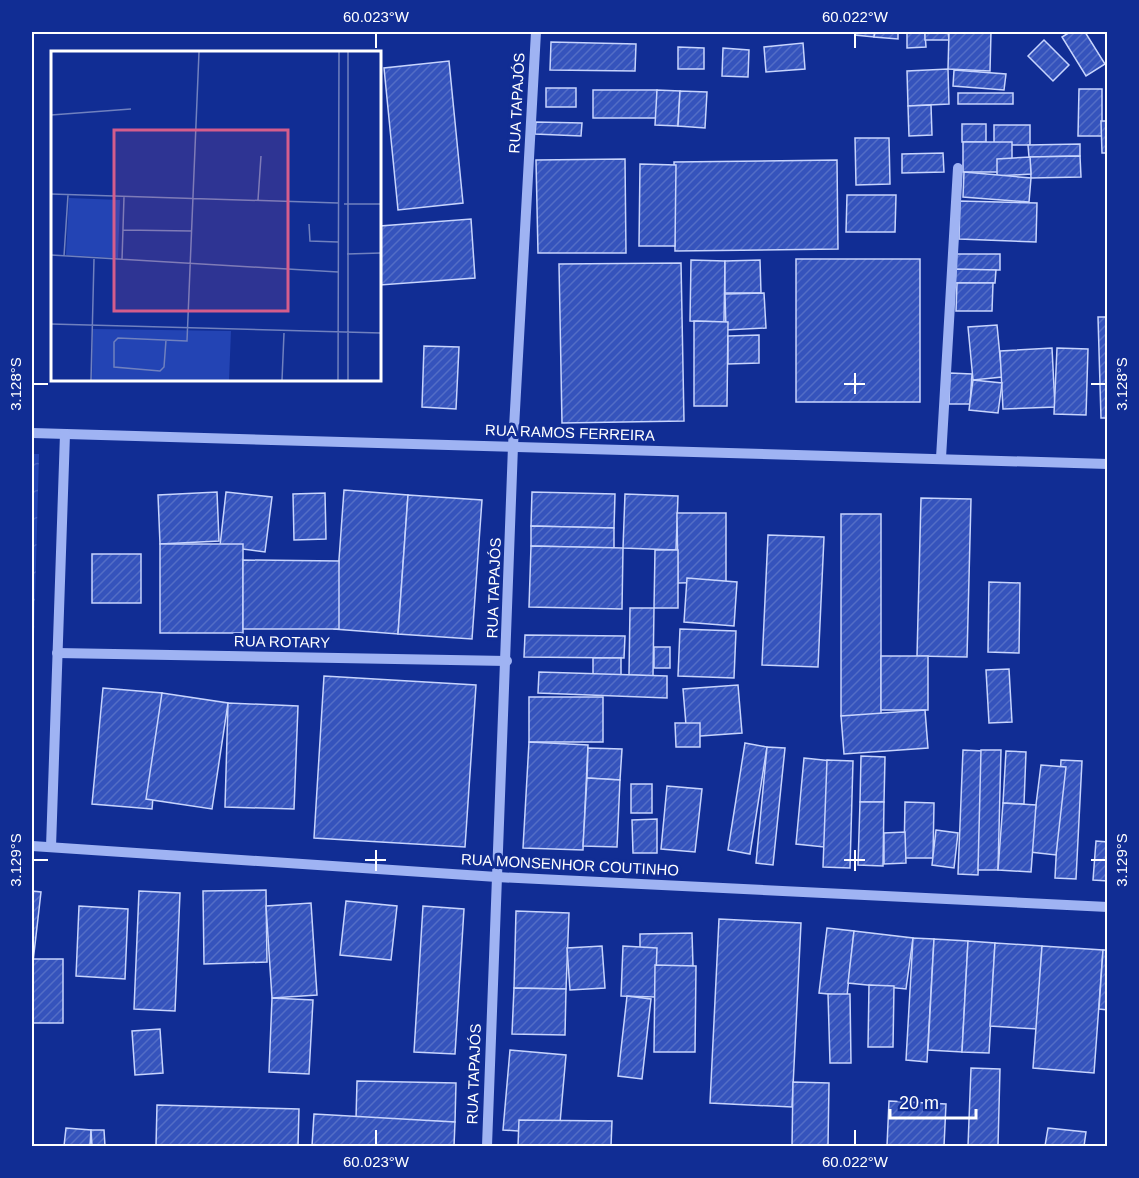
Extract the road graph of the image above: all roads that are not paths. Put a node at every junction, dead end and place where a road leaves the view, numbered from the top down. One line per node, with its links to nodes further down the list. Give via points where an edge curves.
1 (536, 32): 5 (street, RUA TAPAJÓS)
2 (958, 168): 6 (street)
3 (32, 433): 4 (street, RUA RAMOS FERREIRA)
4 (65, 434): 5 (street, RUA RAMOS FERREIRA); 8 (street)
5 (513, 446): 6 (street, RUA RAMOS FERREIRA); 9 (street, RUA TAPAJÓS)
6 (941, 458): 7 (street, RUA RAMOS FERREIRA)
7 (1107, 464)
8 (57, 653): 9 (street, RUA ROTARY); 11 (street)
9 (507, 661): 12 (street, RUA TAPAJÓS)
10 (32, 846): 11 (street, RUA MONSENHOR COUTINHO)
11 (51, 847): 12 (street, RUA MONSENHOR COUTINHO)
12 (497, 877): 13 (street, RUA MONSENHOR COUTINHO); 14 (street, RUA TAPAJÓS)
13 (1107, 907)
14 (487, 1146)

